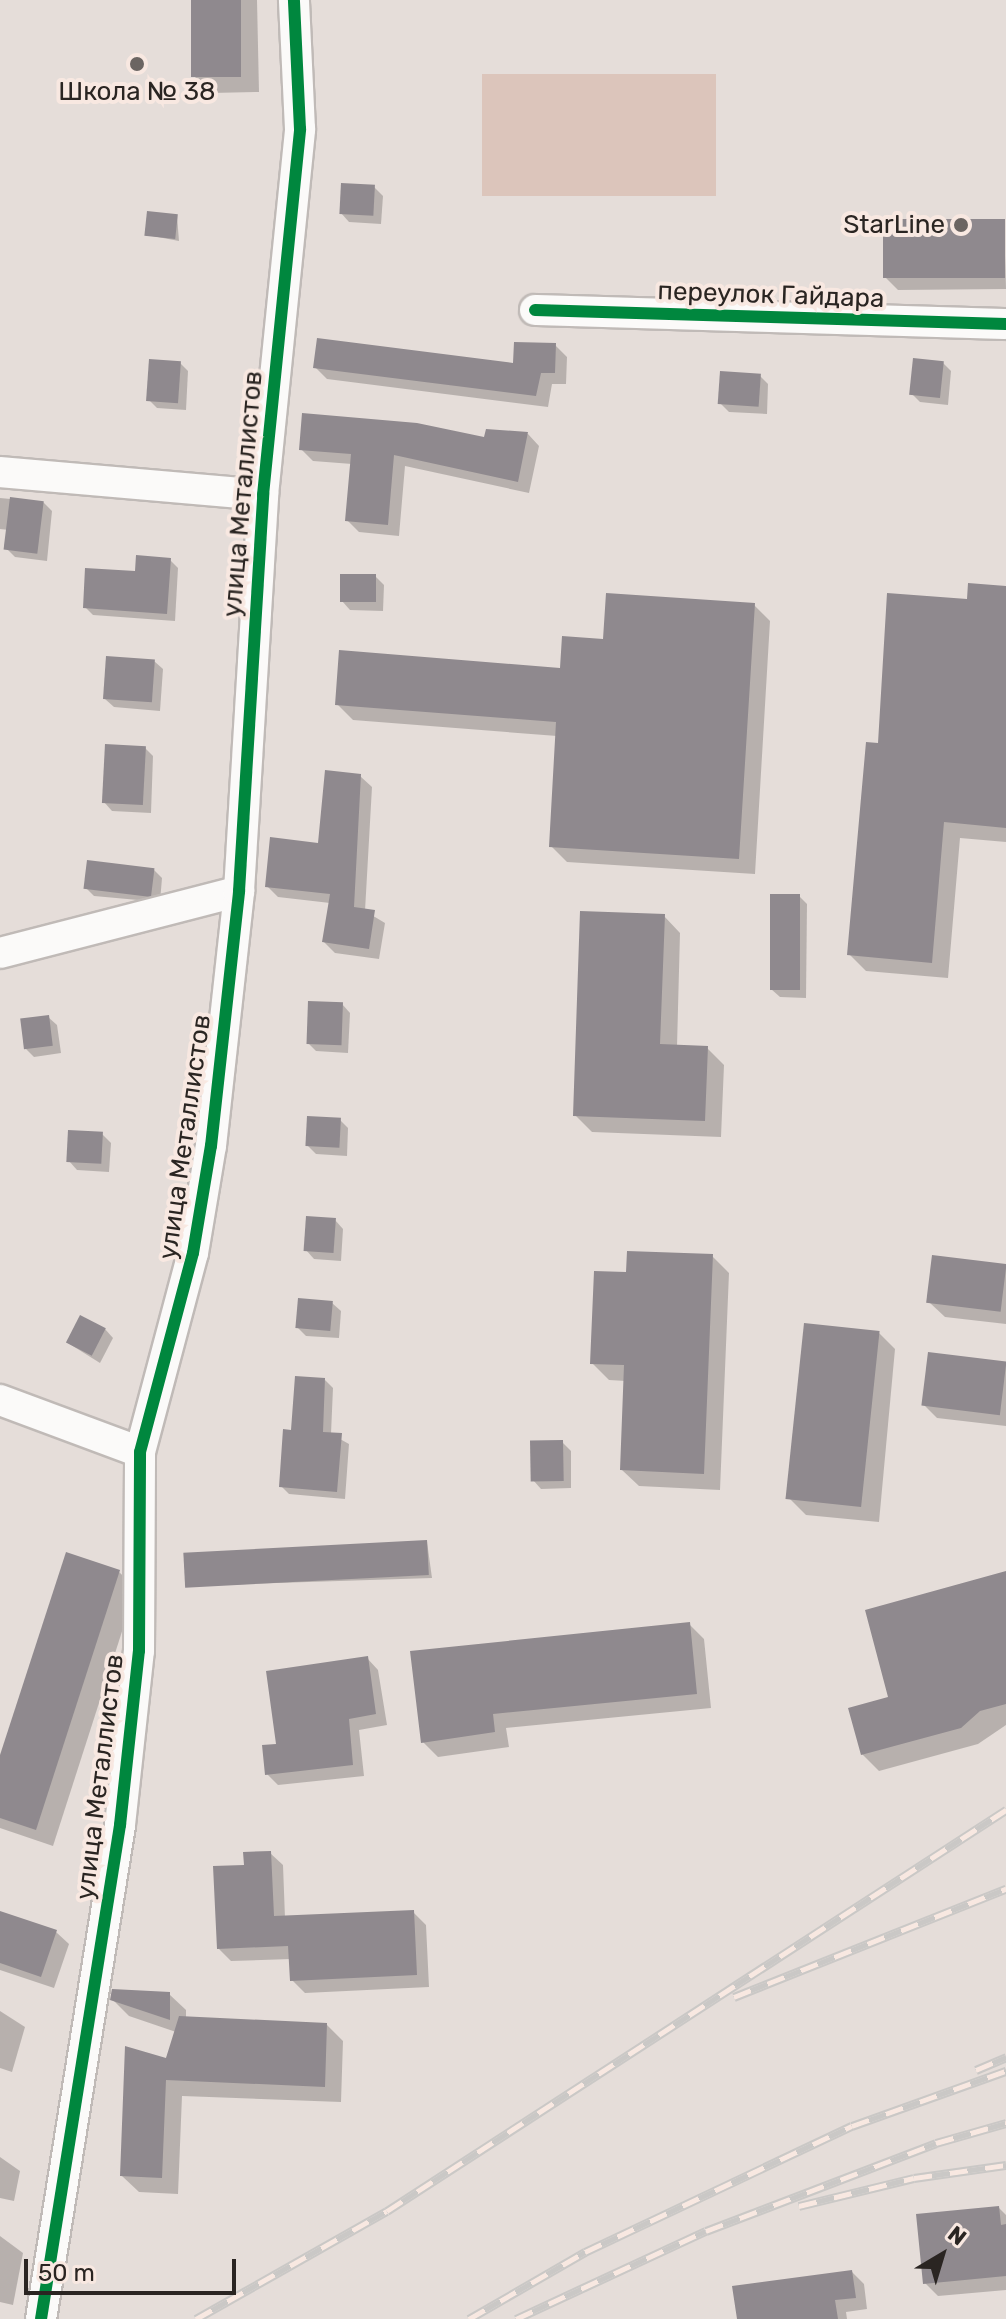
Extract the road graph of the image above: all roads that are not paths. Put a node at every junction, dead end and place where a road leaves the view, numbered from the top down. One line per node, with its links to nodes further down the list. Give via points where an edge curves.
1 (294, 0): 5 (street, улица Металлистов, via 300,129)
2 (535, 310): 3 (street, переулок Гайдара)
3 (1006, 324)
4 (0, 472): 5 (street)
5 (263, 495): 6 (street, улица Металлистов)
6 (239, 891): 7 (street); 9 (street, улица Металлистов, via 209,1162 193,1253)
7 (0, 953)
8 (0, 1400): 9 (street)
9 (140, 1452): 10 (street, улица Металлистов, via 139,1651 120,1825)
10 (41, 2319)

